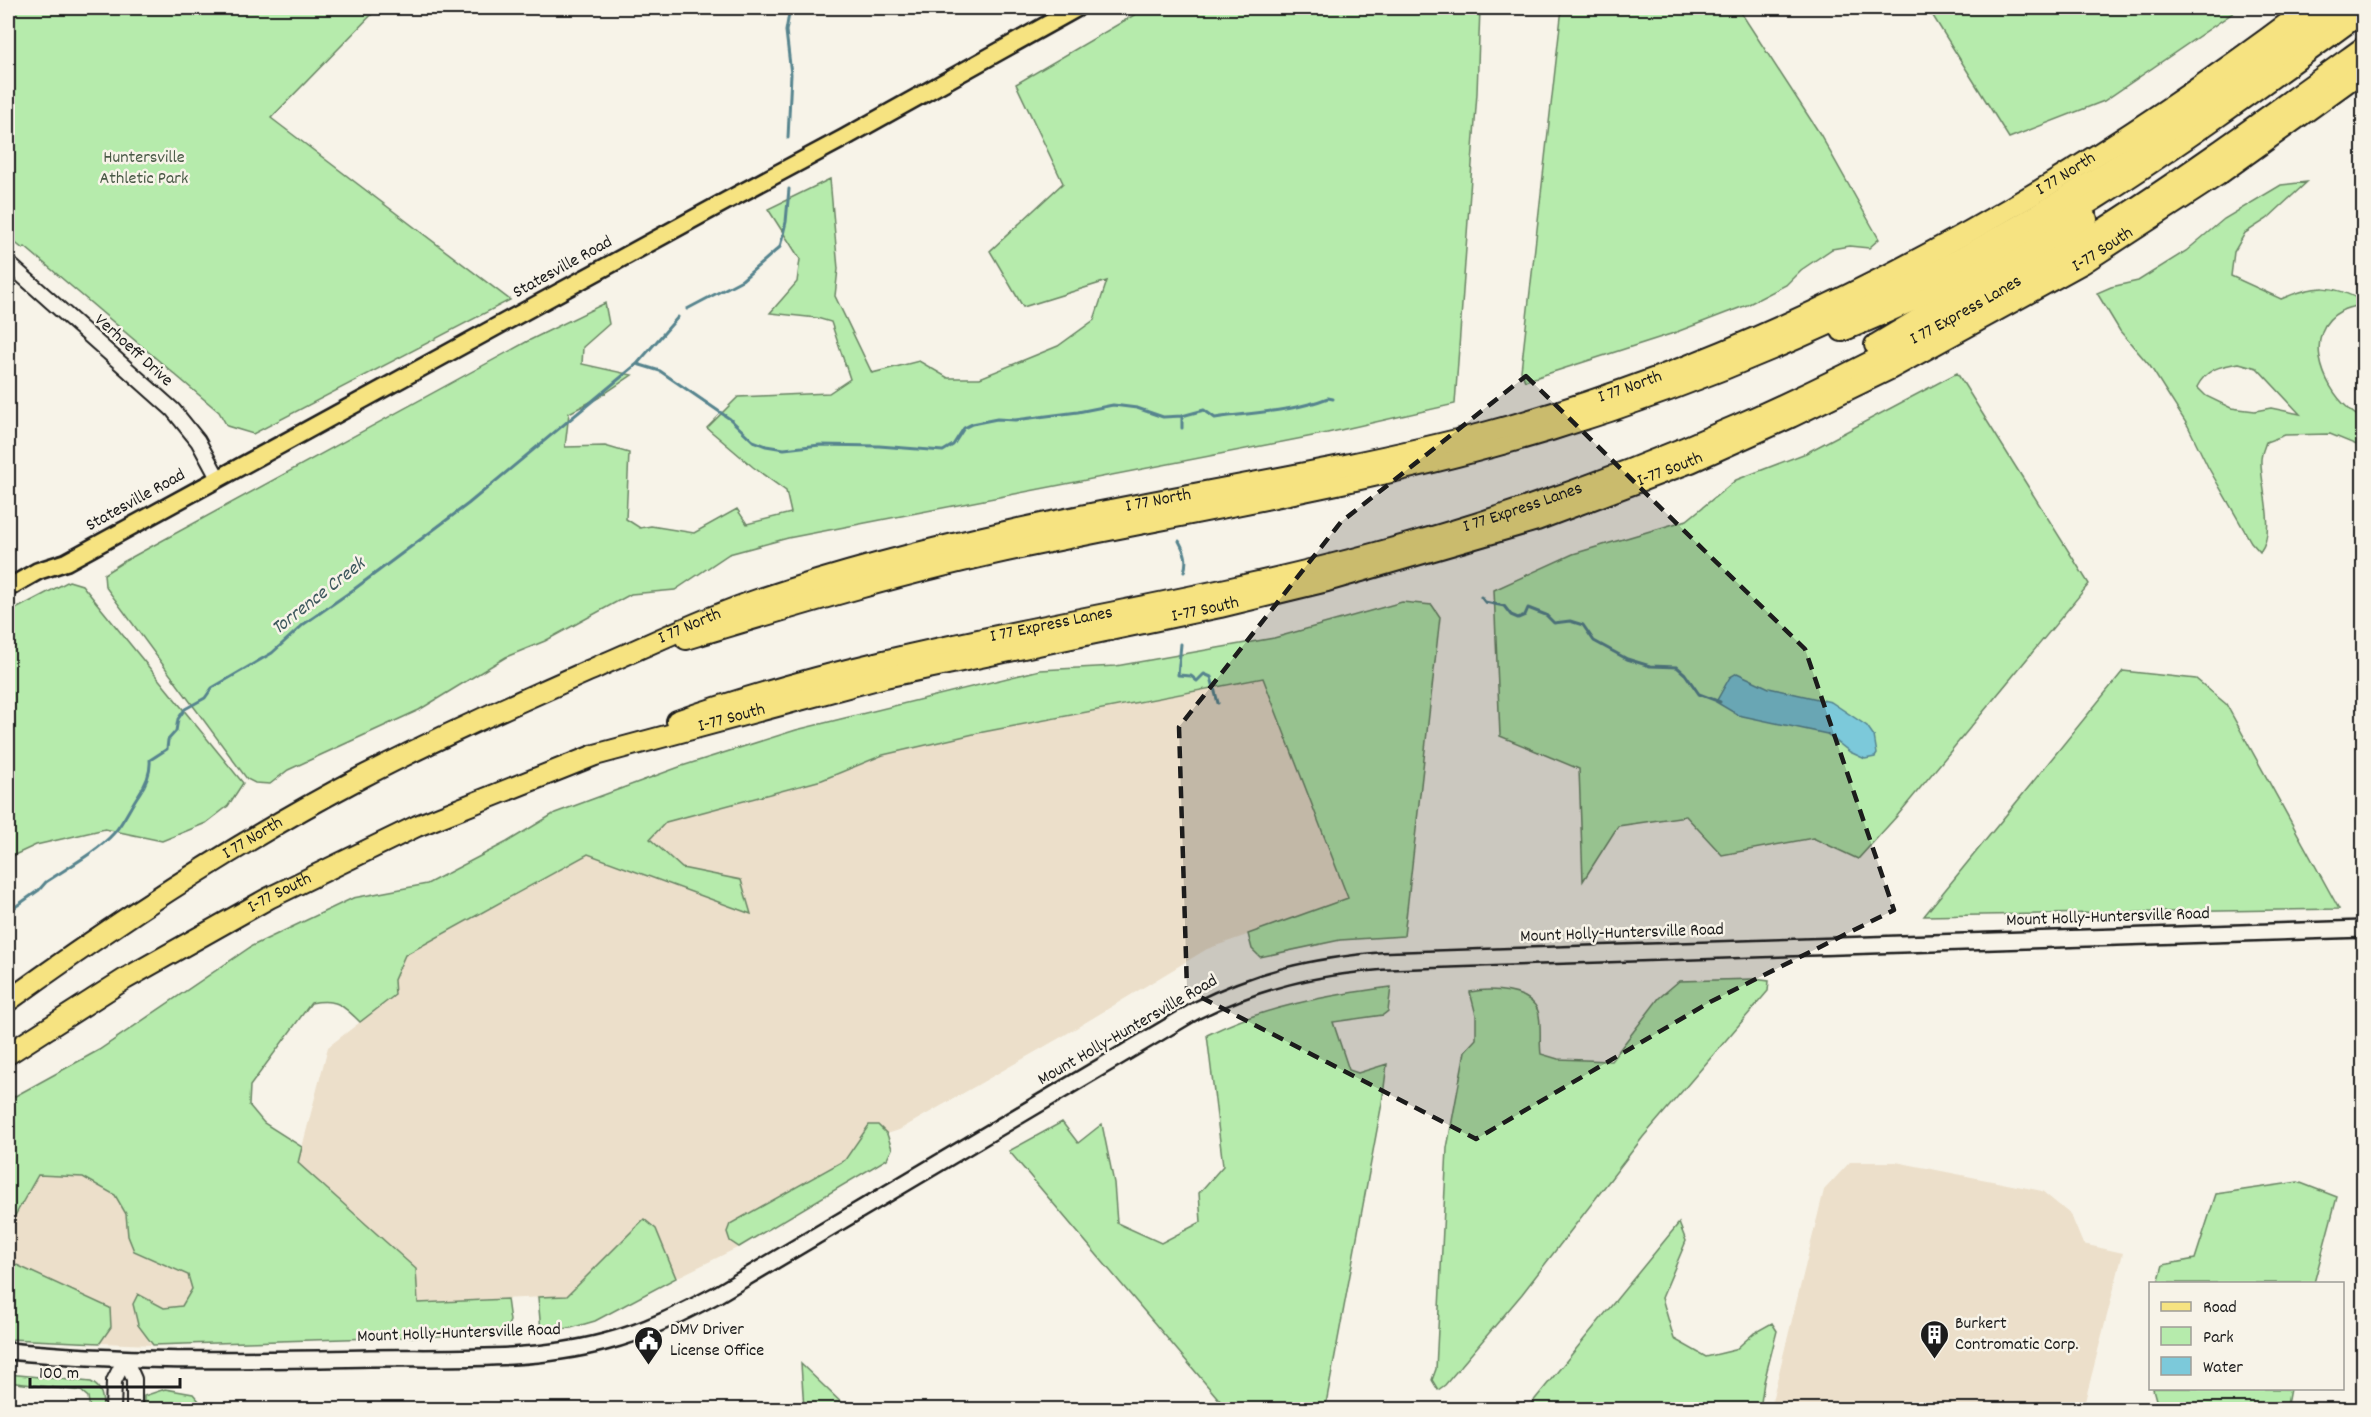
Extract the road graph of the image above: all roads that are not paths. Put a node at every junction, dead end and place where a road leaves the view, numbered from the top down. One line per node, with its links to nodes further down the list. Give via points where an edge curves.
1 (1077, 8): 6 (main road, Statesville Road)
2 (2308, 8): 10 (highway, I 77 North, via 2130,134 1994,218 1849,295 1699,360 1588,401 1442,444 1016,529 858,569 712,616)
3 (2357, 23): 10 (highway, I 77 Express Lanes, via 2165,133 2003,234 1857,311 1706,376 1551,430 1446,459 958,562); 11 (highway, I 77 Express Lanes, via 2208,160 2122,218 2027,276 1883,355 1735,426 1584,487 1429,539 1271,579 828,674 722,705)
4 (2364, 70): 11 (highway, I-77 South, via 2218,175 2083,264 1841,394 1640,482 1506,530 1327,581 885,677)
5 (8, 263): 6 (street, Verhoeff Drive, via 172,410 198,441)
6 (218, 478): 7 (main road, Statesville Road)
7 (66, 562): 8 (main road, Statesville Road, via 38,571); 9 (main road, Statesville Road, via 44,580)
8 (8, 588)
9 (8, 599)
10 (603, 665): 13 (highway, I 77 North, via 454,730 309,805 168,890)
11 (595, 755): 14 (highway, I-77 South, via 427,822 268,898 125,979)
12 (2364, 929): 16 (main road, Mount Holly-Huntersville Road, via 1382,961 1319,968 1264,981 1197,1010 718,1294 627,1335 564,1350 492,1356)
13 (8, 1001)
14 (8, 1054)
15 (8, 1351): 16 (main road, Mount Holly-Huntersville Road)
16 (125, 1359): 17 (street, via 114,1380); 18 (street, via 134,1379)
17 (113, 1410)
18 (134, 1410)

